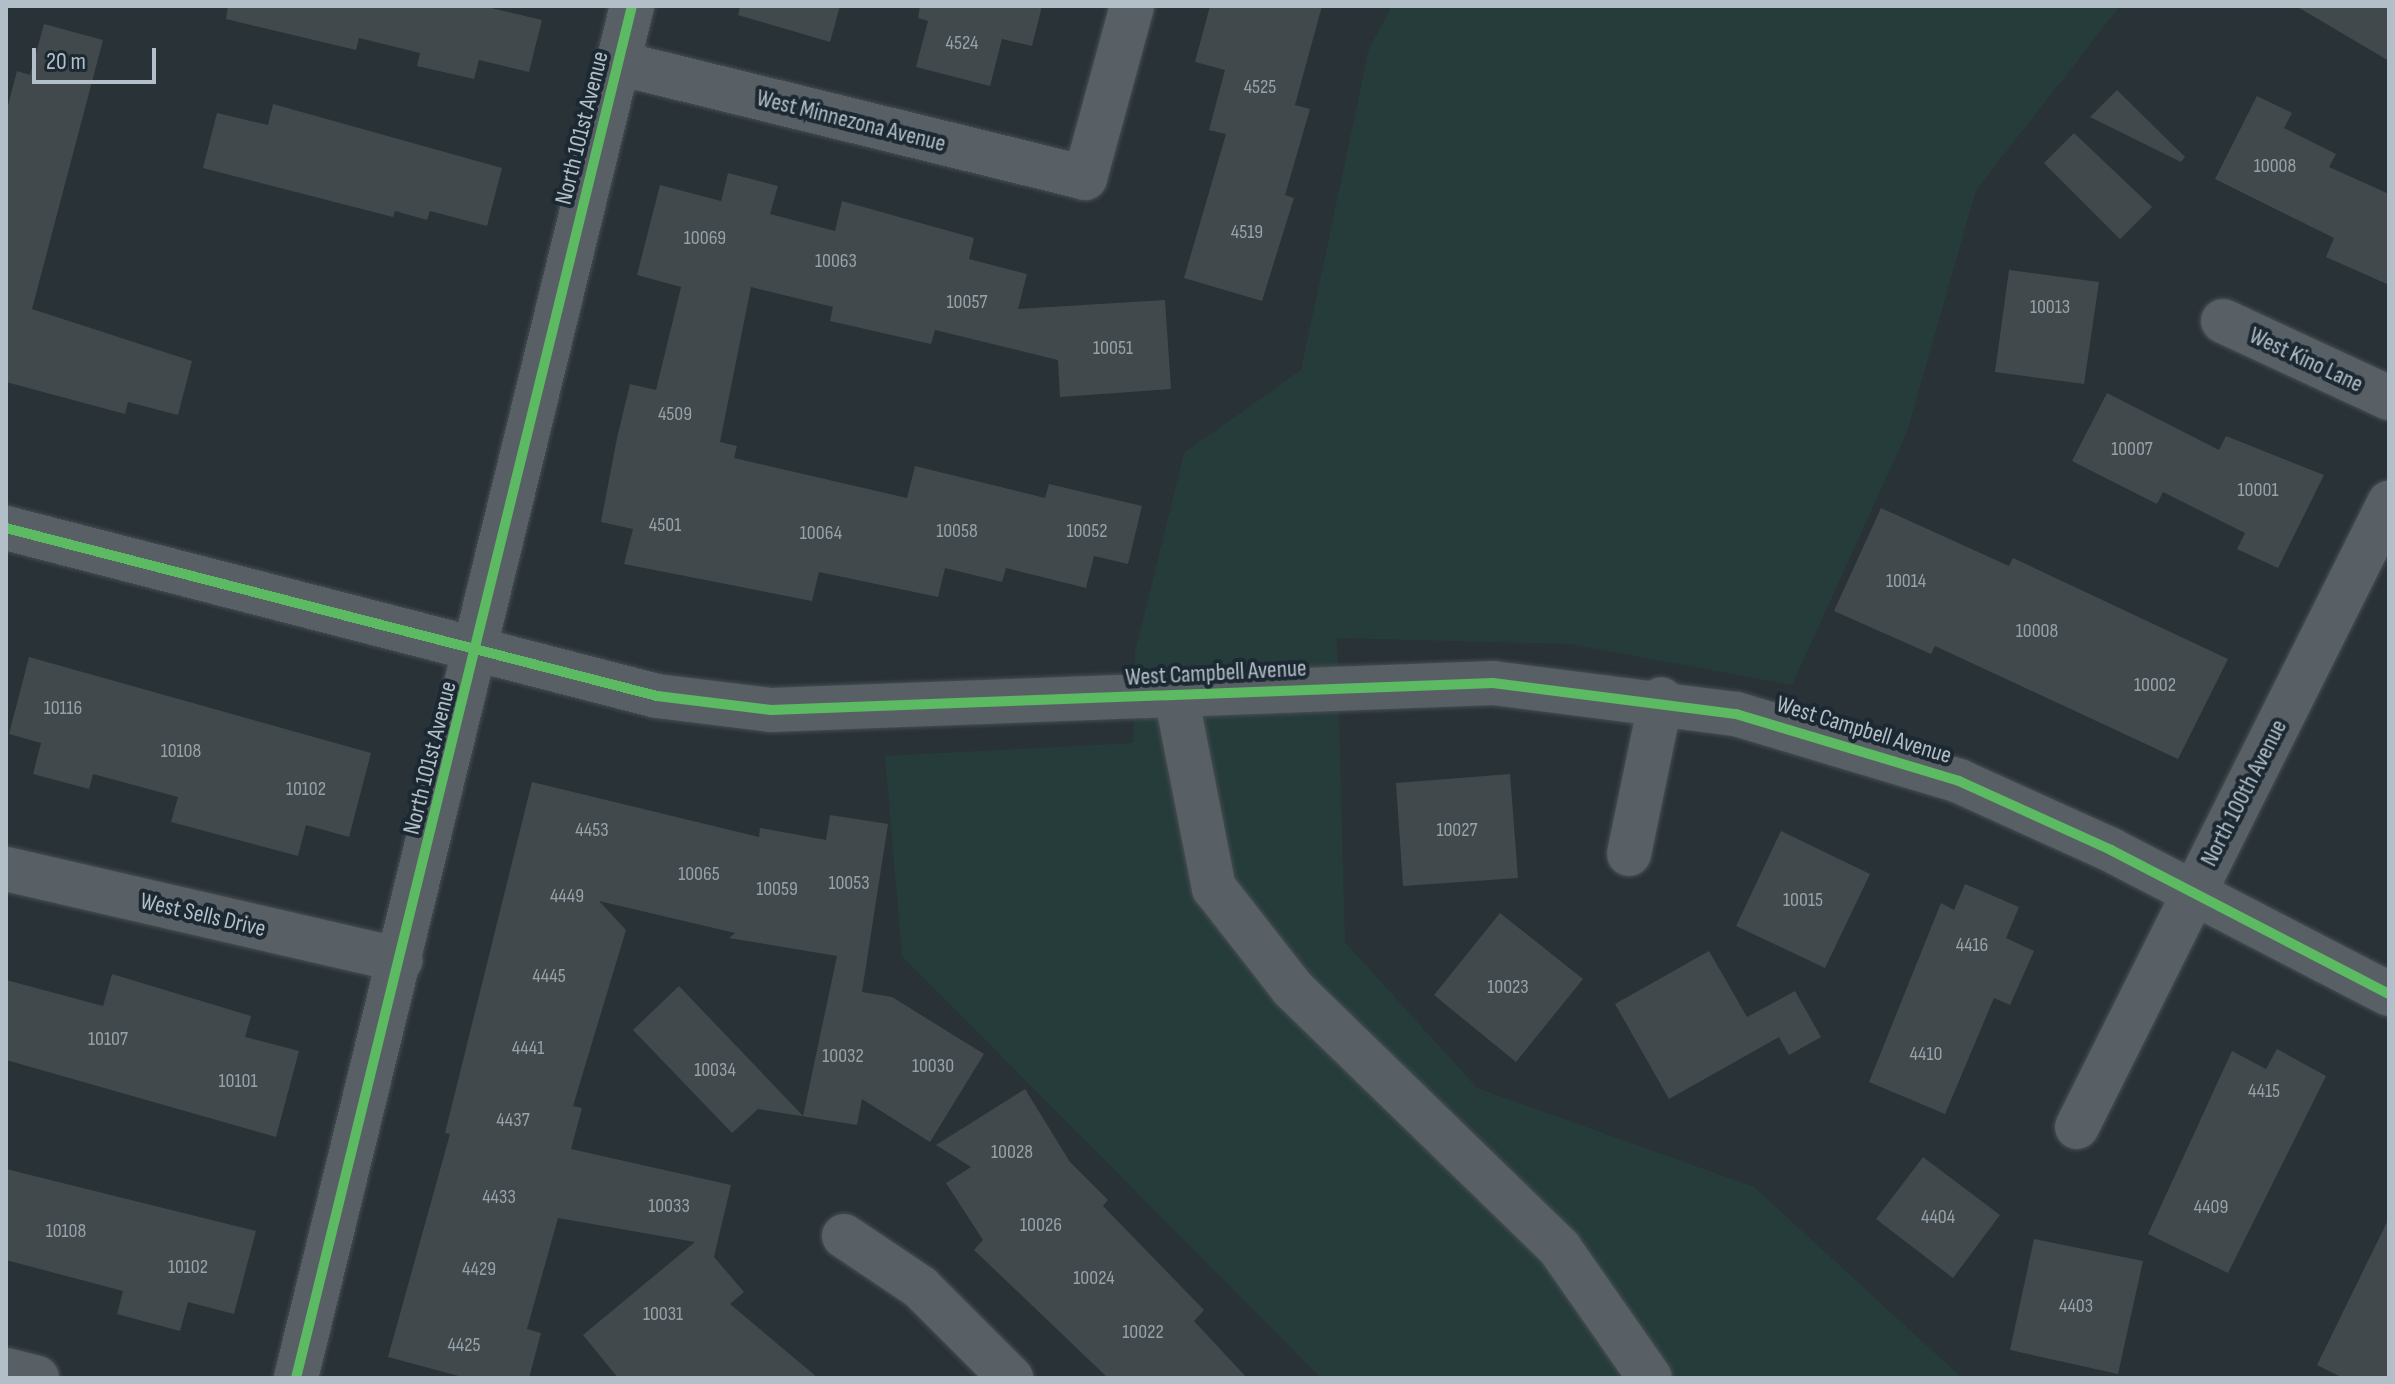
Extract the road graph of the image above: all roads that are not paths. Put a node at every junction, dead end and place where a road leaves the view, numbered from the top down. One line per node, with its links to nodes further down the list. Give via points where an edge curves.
1 (632, 6): 3 (street, North 101st Avenue)
2 (1132, 6): 3 (street, West Minnezona Avenue, via 1085,178)
3 (618, 63): 8 (street, North 101st Avenue)
4 (2223, 321): 5 (street, West Kino Lane)
5 (2389, 398)
6 (2389, 503): 13 (street, North 100th Avenue)
7 (6, 528): 8 (street, West Campbell Avenue)
8 (477, 652): 9 (street, West Campbell Avenue, via 657,696 771,710); 14 (street, North 101st Avenue)
9 (1176, 695): 10 (street, West Campbell Avenue, via 1493,683); 22 (street, via 1214,888 1292,988 1560,1249)
10 (1661, 699): 11 (street); 13 (street, West Campbell Avenue, via 1801,728 1959,781)
11 (1629, 854)
12 (6, 869): 14 (street, West Sells Drive)
13 (2194, 894): 15 (street, West Campbell Avenue); 16 (street, North 100th Avenue)
14 (401, 960): 20 (street, North 101st Avenue)
15 (2389, 994)
16 (2077, 1127)
17 (844, 1236): 21 (street, via 920,1287)
18 (6, 1370): 19 (street)
19 (37, 1378)
20 (296, 1378)
21 (1011, 1378)
22 (1650, 1378)

